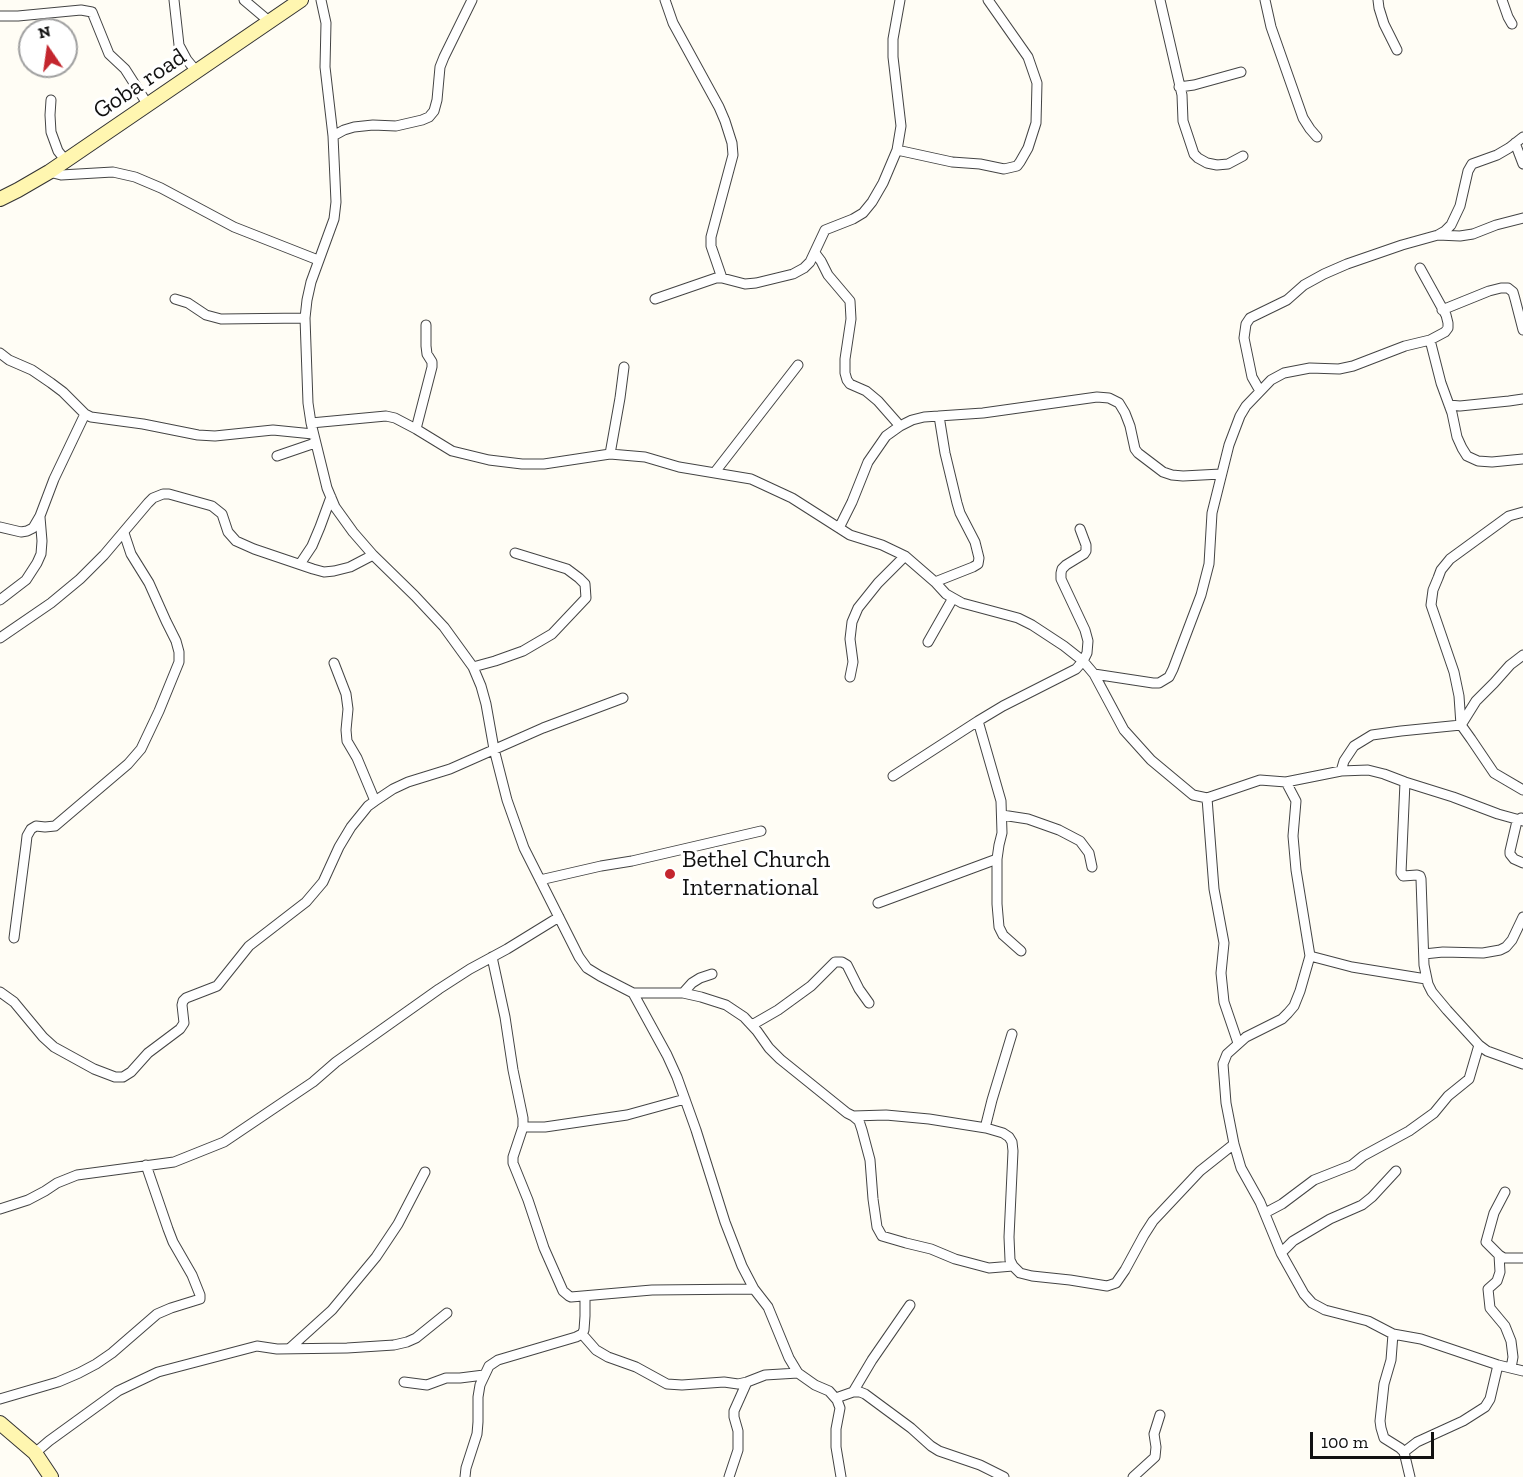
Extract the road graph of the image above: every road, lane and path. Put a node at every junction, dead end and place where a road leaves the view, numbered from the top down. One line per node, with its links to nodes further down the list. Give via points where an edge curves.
1 (174, 0): 17 (street, via 179,45)
2 (244, 0): 14 (street)
3 (301, 0): 14 (street, Goba road)
4 (321, 0): 22 (street, via 326,22 325,67)
5 (472, 0): 22 (street, via 440,67 437,100 429,117 396,126 354,127)
6 (665, 0): 36 (street, via 673,23 719,107 732,143 733,155 711,237)
7 (900, 0): 25 (street, via 893,39 901,126)
8 (988, 0): 25 (street, via 1028,57 1037,83 1036,123 1020,162 1004,169)
9 (1160, 0): 19 (street)
10 (1265, 0): 23 (street, via 1303,118)
11 (1378, 0): 16 (street)
12 (1502, 0): 15 (street)
13 (0, 16): 21 (street, via 92,12 110,54 125,69)
14 (270, 22): 17 (street, Goba road)
15 (1512, 24)
16 (1397, 50)
17 (197, 72): 21 (street, Goba road)
18 (1241, 72): 19 (street)
19 (1179, 87): 26 (street, via 1183,121 1194,154 1218,165)
20 (51, 100): 27 (street, via 51,132)
21 (148, 105): 27 (street, Goba road)
22 (333, 136): 34 (street, via 335,211)
23 (1317, 137)
24 (1519, 140): 28 (street); 32 (street, via 1497,155 1472,164 1451,225)
25 (897, 150): 33 (street, via 872,202 853,219 825,230)
26 (1243, 156)
27 (66, 161): 29 (street, Goba road)
28 (1523, 164)
29 (49, 172): 30 (street, Goba road); 34 (street, via 113,172 135,177 234,227)
30 (0, 198)
31 (1523, 218): 32 (street, via 1473,234)
32 (1438, 235): 47 (street, via 1324,273 1287,300 1250,318 1244,338 1252,377)
33 (815, 253): 36 (street, via 804,268 793,274 745,284); 53 (street, via 850,301 847,380 878,401)
34 (318, 260): 40 (street)
35 (1420, 268): 39 (street)
36 (722, 278): 38 (street)
37 (175, 299): 40 (street, via 221,319)
38 (655, 299)
39 (1442, 310): 42 (street, via 1489,291 1508,288 1513,292); 43 (street, via 1448,328)
40 (305, 318): 52 (street)
41 (426, 325): 54 (street, via 427,354 432,367)
42 (1523, 330)
43 (1430, 340): 47 (street, via 1353,366 1284,373); 49 (street)
44 (0, 353): 50 (street, via 51,382)
45 (798, 365): 59 (street)
46 (624, 367): 56 (street)
47 (1260, 391): 60 (street, via 1240,416)
48 (1523, 399): 49 (street)
49 (1449, 405): 58 (street, via 1457,437 1467,456 1492,462)
50 (85, 414): 55 (street, via 198,435 273,430); 63 (street)
51 (939, 416): 53 (street); 60 (street, via 1109,398 1125,412 1135,449 1163,472 1183,476); 72 (street, via 957,503 979,558 973,567)
52 (310, 423): 54 (street, via 386,416); 55 (street)
53 (900, 426): 65 (street, via 886,436 868,462)
54 (417, 429): 56 (street, via 452,451 489,460 544,464)
55 (314, 438): 57 (street); 61 (street)
56 (610, 454): 59 (street)
57 (277, 456)
58 (1523, 459)
59 (715, 472): 65 (street, via 751,479 792,498)
60 (1221, 474): 81 (street, via 1212,513 1209,564 1169,676 1153,683)
61 (331, 497): 69 (street); 71 (street, via 312,546)
62 (1523, 512): 85 (street, via 1509,516 1450,559 1433,590 1431,605 1454,672)
63 (40, 516): 64 (street, via 27,531); 74 (street, via 42,541 37,563 26,580)
64 (0, 527)
65 (839, 528): 70 (street)
66 (1080, 529): 78 (street, via 1086,551 1062,569 1061,579 1088,641)
67 (124, 533): 71 (street, via 153,498 169,494 218,510 236,541); 75 (street, via 80,579); 105 (street, via 176,641 179,662 141,749 128,764 55,826 31,829)
68 (515, 552): 80 (street, via 567,569 585,584 586,598 552,634 523,651)
69 (373, 555): 71 (street, via 334,572); 80 (street, via 444,627)
70 (905, 555): 72 (street); 82 (street, via 858,608 850,639)
71 (300, 564)
72 (935, 582): 73 (street)
73 (953, 598): 76 (street); 78 (street, via 1018,618)
74 (0, 600)
75 (0, 638)
76 (928, 642)
77 (1523, 655): 85 (street, via 1476,701)
78 (1083, 661): 81 (street); 84 (street, via 1076,669)
79 (334, 663): 93 (street, via 346,694 347,741)
80 (473, 667): 86 (street, via 486,704)
81 (1094, 674): 92 (street, via 1135,743 1193,795)
82 (850, 677)
83 (623, 698): 86 (street)
84 (978, 721): 88 (street); 94 (street)
85 (1461, 725): 87 (street, via 1372,735 1354,746); 91 (street, via 1494,773)
86 (494, 749): 93 (street, via 408,782); 100 (street, via 507,801)
87 (1341, 771): 89 (street); 90 (street, via 1368,770)
88 (893, 776)
89 (1286, 782): 92 (street, via 1260,780); 108 (street, via 1296,801 1296,870)
90 (1405, 782): 95 (street); 107 (street, via 1401,873 1421,879)
91 (1523, 790)
92 (1207, 798): 118 (street, via 1214,889 1224,942 1224,1002)
93 (375, 801): 112 (street, via 351,827 323,882 306,902 249,946 217,986 186,998 180,1029 123,1077 94,1069 54,1047)
94 (1002, 815): 97 (street); 99 (street, via 1029,819 1080,841 1089,853)
95 (1521, 819): 98 (street, via 1510,854)
96 (761, 831): 100 (street)
97 (997, 859): 101 (street); 106 (street, via 999,927)
98 (1523, 863)
99 (1092, 867)
100 (540, 880): 102 (street)
101 (878, 903)
102 (559, 917): 109 (street); 113 (street, via 587,968)
103 (1523, 917): 104 (street)
104 (1521, 929): 107 (street, via 1506,947 1494,952)
105 (14, 938)
106 (1021, 951)
107 (1424, 954): 111 (street)
108 (1310, 956): 111 (street); 118 (street, via 1294,1006 1282,1019)
109 (492, 957): 123 (street, via 506,1017); 126 (street, via 409,1010 224,1142 174,1162)
110 (712, 974): 114 (street, via 692,983)
111 (1426, 979): 119 (street, via 1432,992)
112 (0, 992)
113 (633, 993): 114 (street); 121 (street, via 667,1054)
114 (683, 993): 116 (street, via 726,1005)
115 (870, 1003): 116 (street, via 847,965 835,962 811,986)
116 (752, 1025): 122 (street, via 780,1059)
117 (1012, 1034): 124 (street)
118 (1238, 1043): 125 (street, via 1223,1064)
119 (1479, 1045): 120 (street); 131 (street, via 1469,1079 1434,1113 1352,1165 1314,1180)
120 (1523, 1064)
121 (685, 1099): 123 (street, via 627,1115); 136 (street, via 725,1222)
122 (854, 1116): 124 (street, via 916,1117); 135 (street, via 870,1160 877,1227 882,1236 989,1268)
123 (523, 1127): 137 (street, via 513,1163 543,1248 563,1291 569,1296)
124 (985, 1128): 135 (street, via 1003,1133 1012,1142 1009,1237)
125 (1234, 1144): 131 (street, via 1241,1167); 135 (street, via 1200,1171 1153,1221 1116,1283 1107,1286 1032,1276)
126 (146, 1165): 130 (street, via 77,1174 28,1200); 152 (street, via 168,1229 200,1299 157,1314 112,1353 80,1373)
127 (1396, 1171): 132 (street, via 1372,1197 1293,1241)
128 (425, 1172): 142 (street, via 376,1257 332,1310)
129 (1506, 1192): 133 (street, via 1486,1242)
130 (0, 1209)
131 (1265, 1213): 132 (street)
132 (1281, 1253): 141 (street, via 1312,1303 1368,1321)
133 (1499, 1255): 134 (street); 144 (street, via 1500,1272 1488,1289 1489,1302 1511,1341)
134 (1523, 1258)
135 (1013, 1266)
136 (754, 1289): 137 (street, via 652,1290); 146 (street, via 768,1307)
137 (585, 1296): 140 (street)
138 (910, 1305): 150 (street)
139 (447, 1313): 142 (street, via 416,1338 394,1345)
140 (582, 1334): 147 (street, via 498,1360); 149 (street, via 596,1350 667,1384)
141 (1393, 1334): 143 (street, via 1421,1339); 155 (street, via 1380,1421 1384,1438)
142 (290, 1348): 156 (street, via 257,1346 158,1372 118,1391)
143 (1498, 1365): 144 (street); 155 (street, via 1485,1407)
144 (1511, 1368): 145 (street)
145 (1523, 1371)
146 (798, 1373): 149 (street, via 765,1375); 151 (street)
147 (484, 1375): 148 (street, via 446,1378 427,1385); 158 (street, via 478,1397 477,1434)
148 (404, 1382)
149 (747, 1382): 159 (street, via 734,1411 738,1450)
150 (853, 1392): 151 (street); 161 (street, via 871,1397 939,1451)
151 (836, 1398): 160 (street, via 840,1408 836,1447)
152 (0, 1399)
153 (1160, 1415): 162 (street, via 1154,1434 1155,1457)
154 (0, 1423): 156 (street)
155 (1404, 1452): 163 (street)
156 (35, 1453): 157 (street)
157 (51, 1477)
158 (465, 1477)
159 (729, 1477)
160 (841, 1477)
161 (1004, 1477)
162 (1132, 1477)
163 (1410, 1477)

